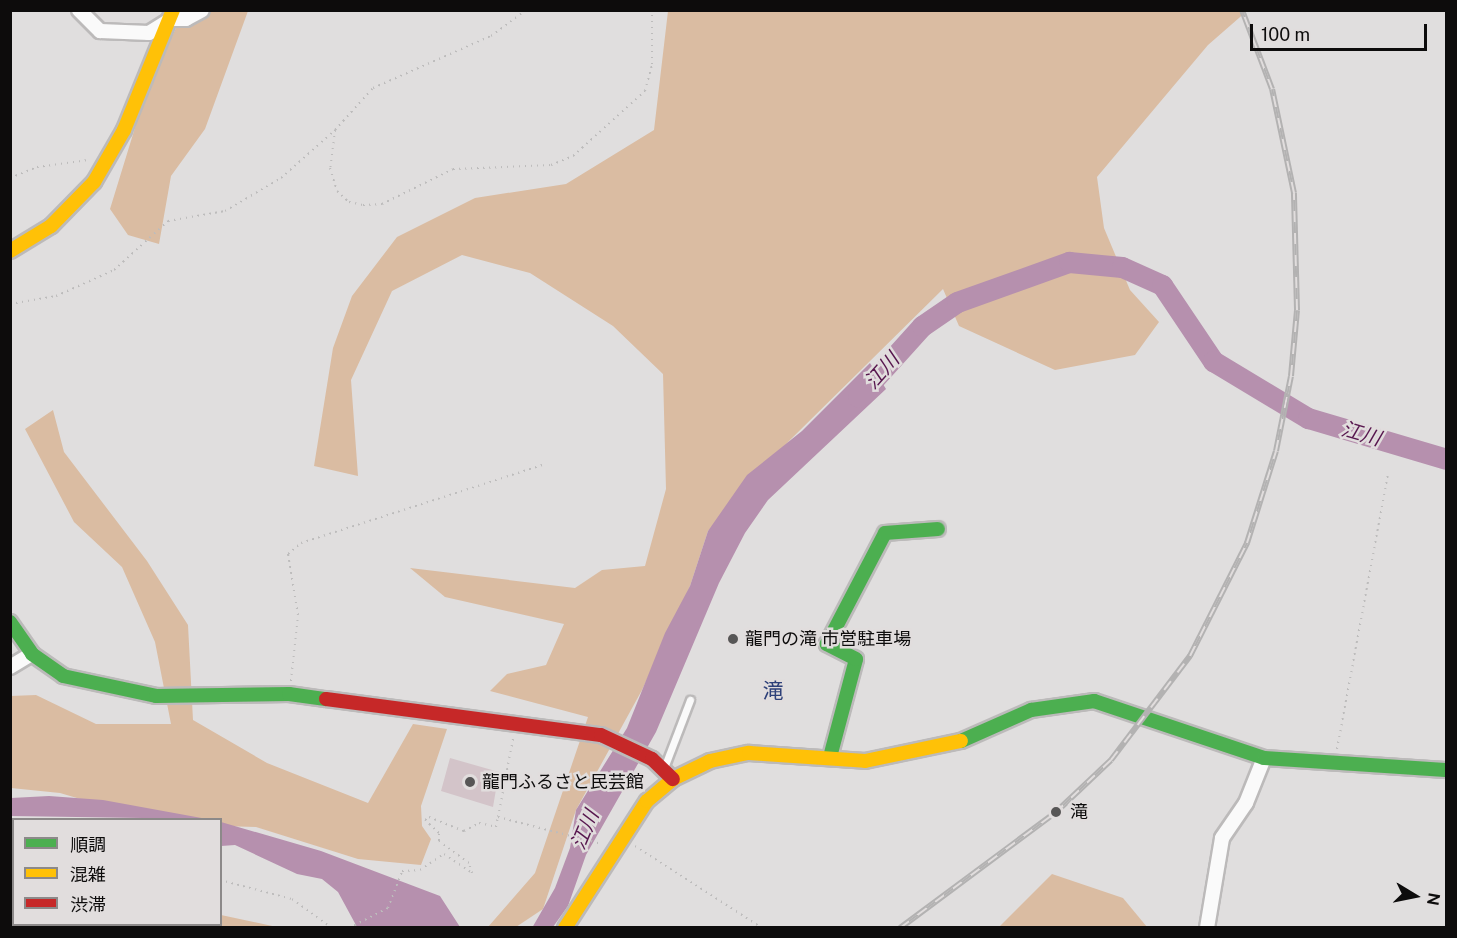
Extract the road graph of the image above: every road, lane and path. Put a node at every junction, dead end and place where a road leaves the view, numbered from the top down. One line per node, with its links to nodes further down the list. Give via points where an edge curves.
1 (79, 10): 5 (street, via 100,31 149,33)
2 (202, 10): 5 (street)
3 (526, 10): 6 (path, via 490,36 373,88)
4 (652, 10): 6 (path, via 652,64 645,91 573,156 551,165 453,169 382,204 363,205 348,202 337,191 330,168)
5 (172, 15): 7 (street)
6 (335, 130): 10 (path, via 281,177 225,211 168,221 114,270 56,296)
7 (108, 160): 8 (path, via 37,166); 9 (street, via 76,204)
8 (10, 178)
9 (10, 251)
10 (10, 304)
11 (545, 464): 17 (path, via 301,543 288,554 298,615)
12 (1388, 475): 22 (path)
13 (938, 530): 20 (street, via 885,533 827,644 856,659)
14 (10, 622): 15 (street)
15 (32, 654): 16 (street); 17 (street, via 63,676 136,693 182,697)
16 (10, 667)
17 (289, 694): 19 (street)
18 (690, 700): 24 (lane)
19 (515, 724): 24 (street, via 601,735 652,759); 25 (path)
20 (830, 757): 21 (street, via 865,760 907,755 954,744 1031,710 1094,701); 24 (street, via 749,753 710,760)
21 (1264, 758): 22 (street); 33 (street, via 1246,803 1222,838)
22 (1335, 763): 23 (street)
23 (1446, 770)
24 (668, 774): 26 (street)
25 (498, 817): 27 (path); 30 (path, via 496,827 479,823 464,831 429,817 425,820 440,833 439,841 469,863 472,873 444,854 420,870 402,871 388,908)
26 (621, 836): 31 (street); 32 (path)
27 (604, 844)
28 (222, 881): 29 (path, via 292,899)
29 (332, 927)
30 (351, 927)
31 (565, 927)
32 (762, 927)
33 (1207, 927)

